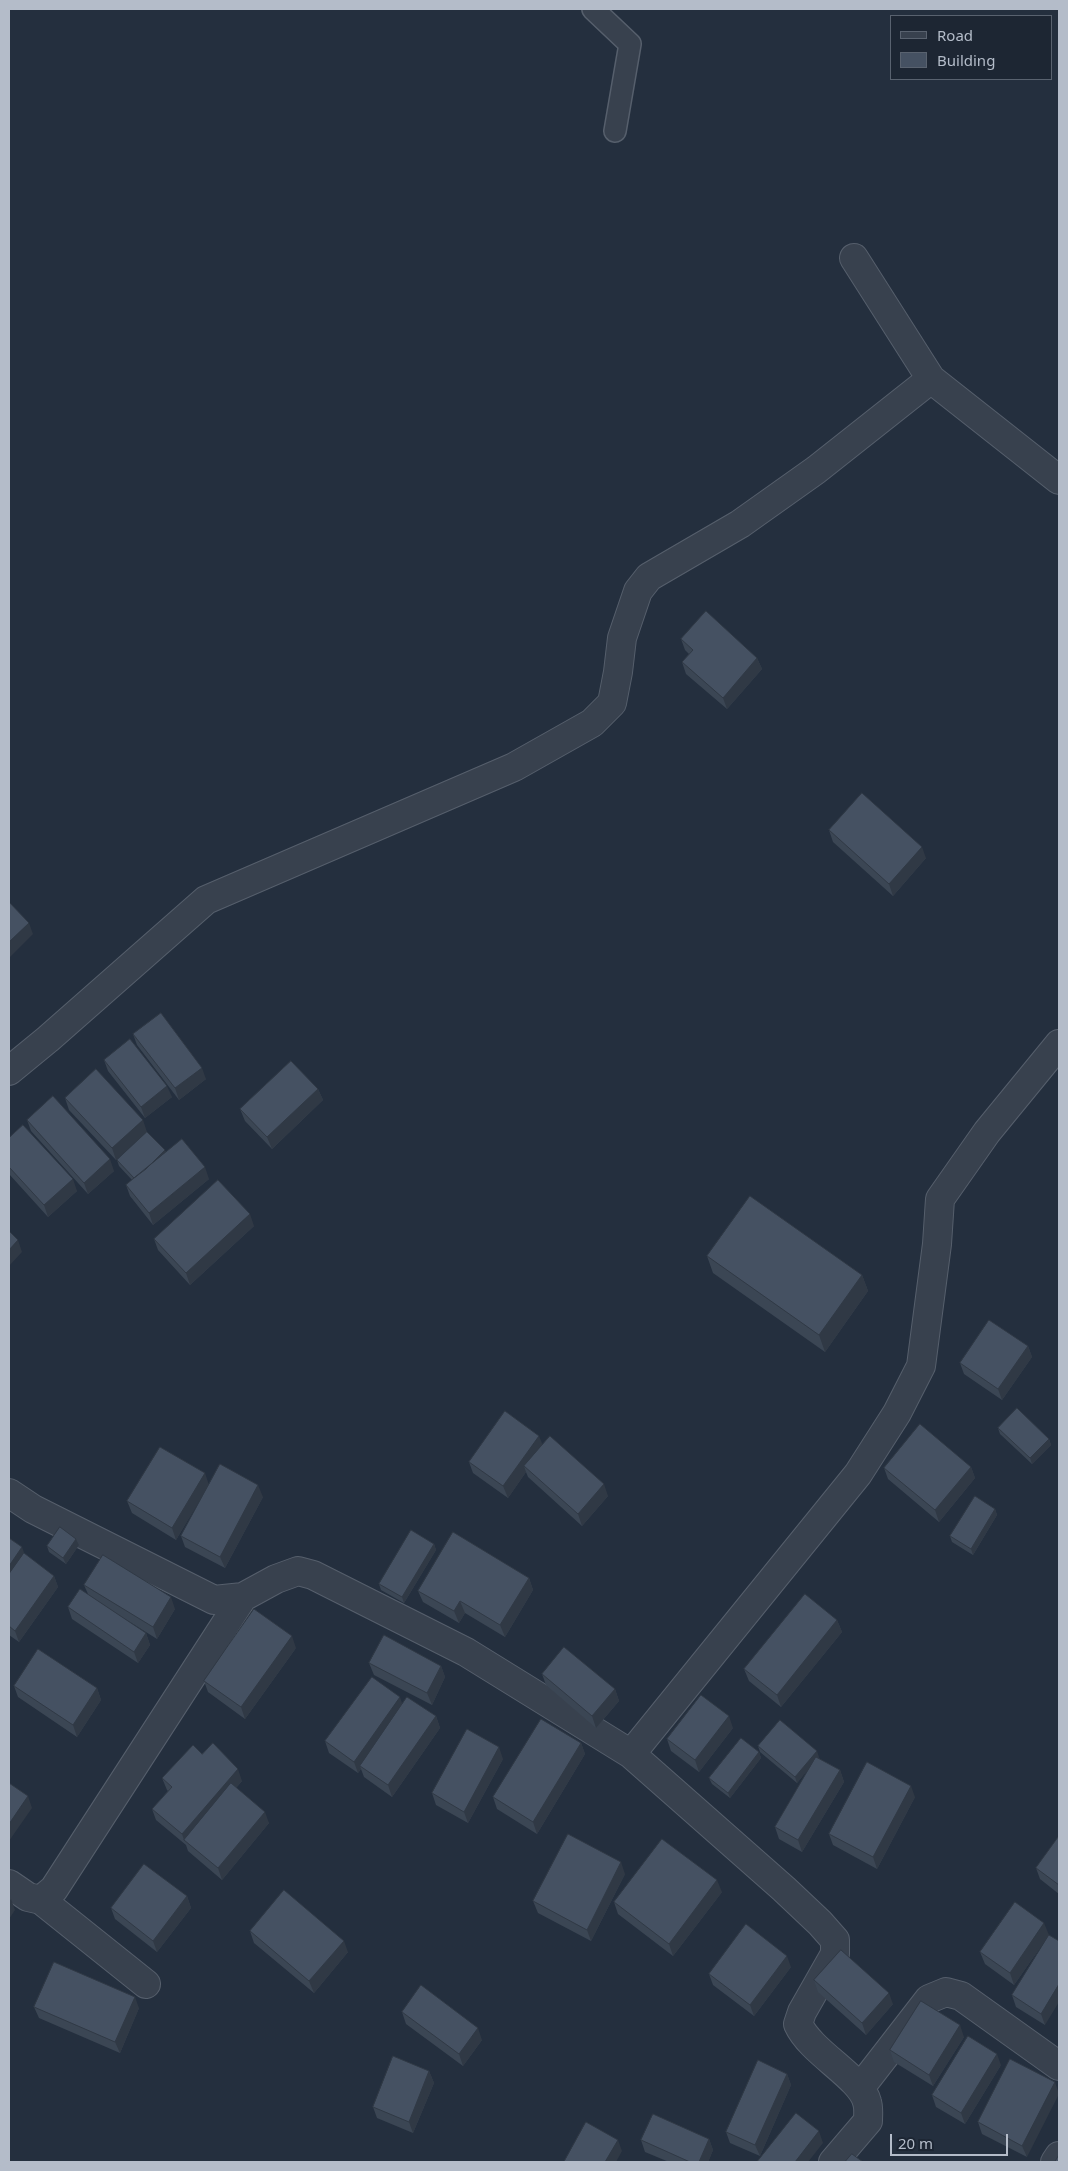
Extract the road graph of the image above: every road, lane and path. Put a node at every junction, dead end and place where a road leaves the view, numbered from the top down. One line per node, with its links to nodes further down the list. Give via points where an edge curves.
1 (593, 9): 2 (lane, via 630,44)
2 (614, 131)
3 (854, 258): 4 (street)
4 (931, 379): 5 (street); 7 (street, via 816,470 755,513 649,577 638,591 622,638 612,703 592,723 514,767 206,900)
5 (1059, 480)
6 (1059, 1044): 10 (street, via 987,1132 940,1199 921,1366 897,1413 858,1474)
7 (9, 1071)
8 (9, 1493): 9 (street, via 34,1509 214,1600)
9 (243, 1597): 10 (street, via 298,1571 313,1575 466,1652); 12 (street, via 54,1889)
10 (631, 1754): 15 (street, via 784,1889 835,1940 835,1954 798,2024 803,2036)
11 (9, 1884): 12 (street, via 28,1897)
12 (41, 1900): 13 (street)
13 (146, 1984)
14 (1059, 2066): 15 (street, via 961,1996 946,1992 929,1999)
15 (860, 2088): 17 (street, via 867,2102 868,2121)
16 (1059, 2156): 18 (street)
17 (833, 2162)
18 (1055, 2162)

